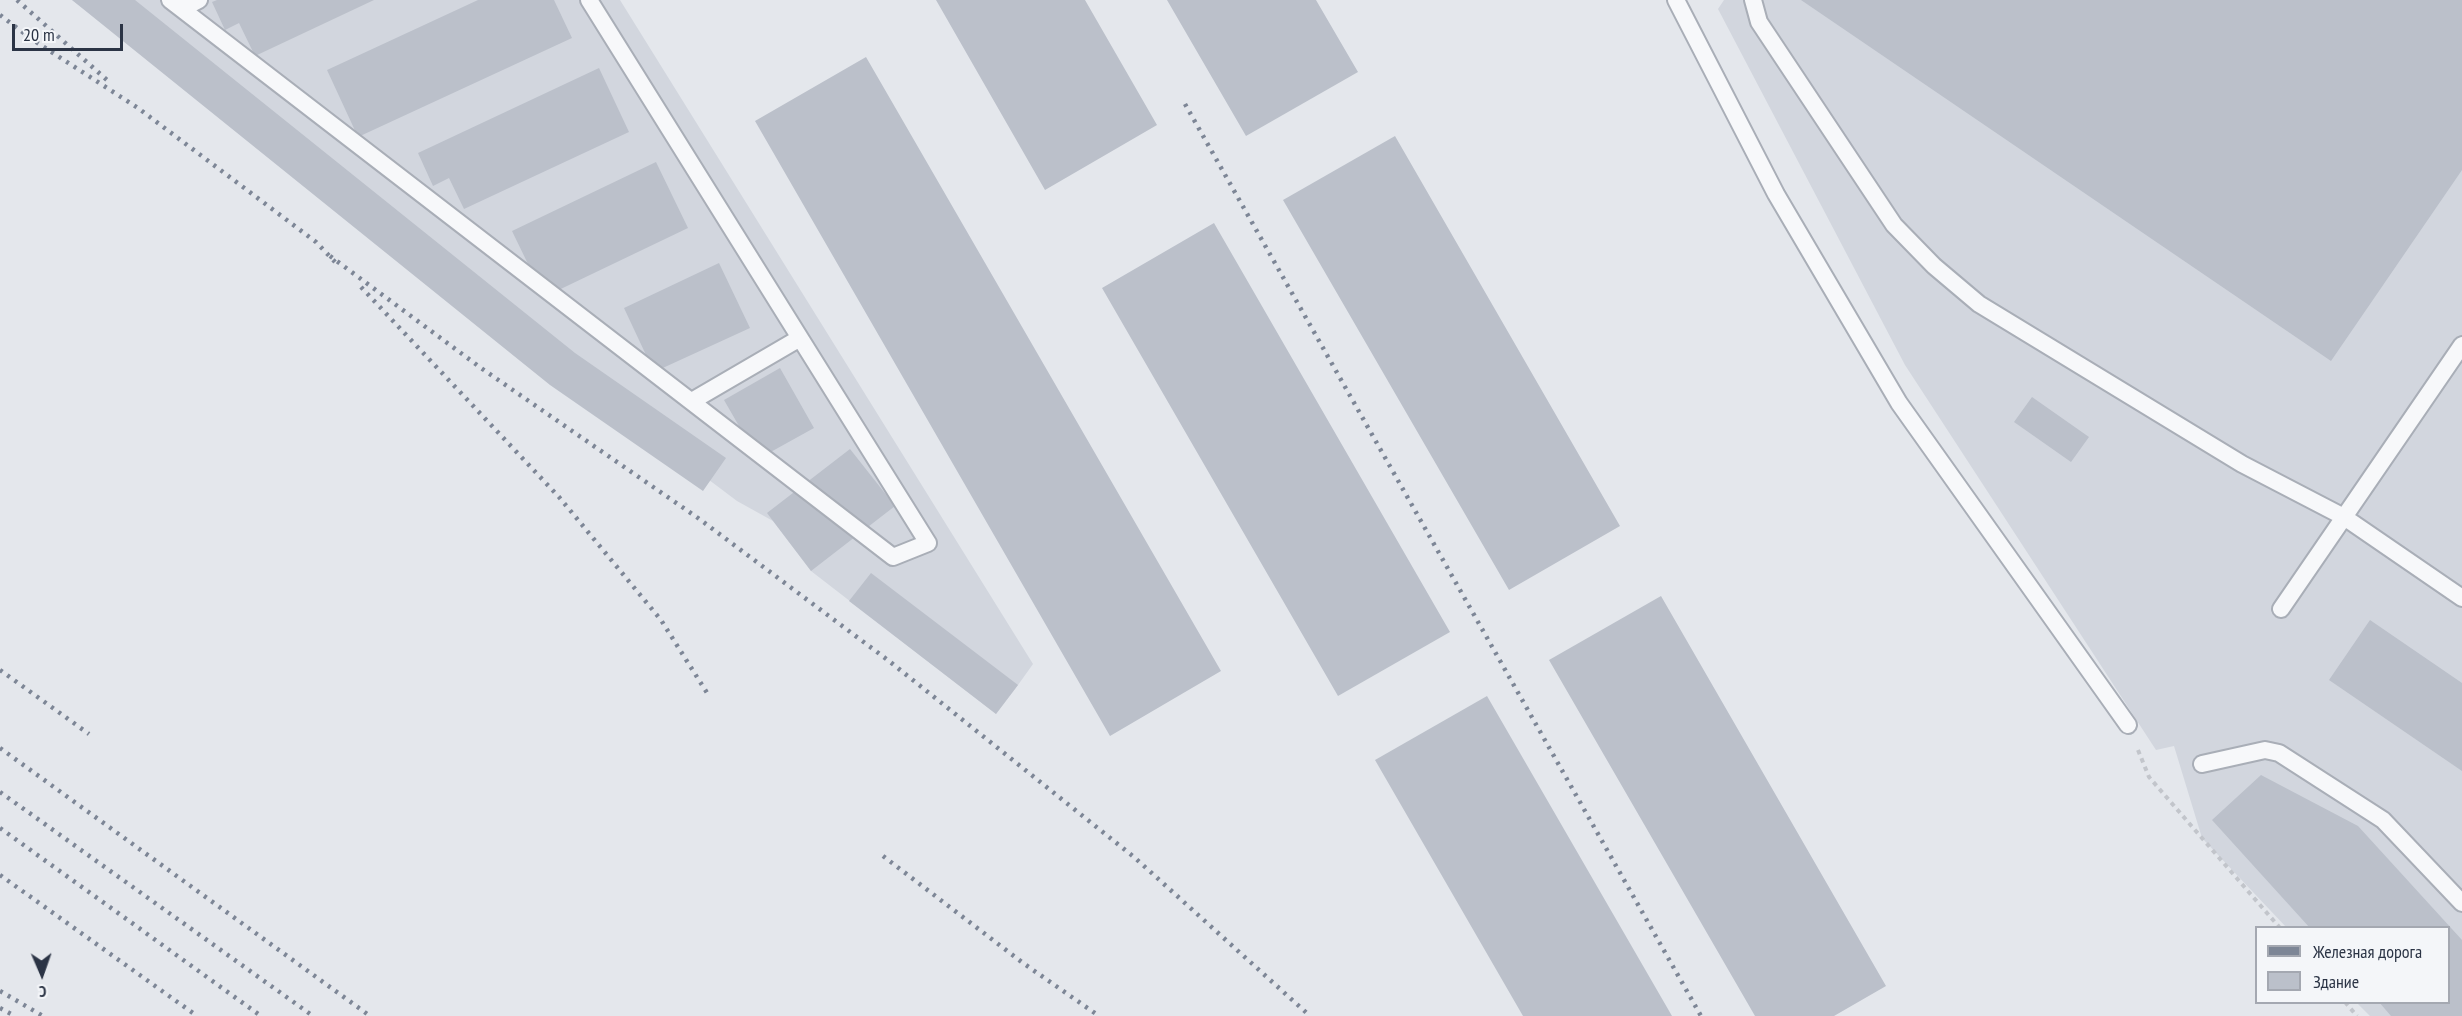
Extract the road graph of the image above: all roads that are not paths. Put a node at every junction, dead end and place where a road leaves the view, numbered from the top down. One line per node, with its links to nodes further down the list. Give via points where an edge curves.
1 (199, 0): 5 (lane)
2 (589, 0): 6 (lane)
3 (1676, 0): 12 (lane, via 1776,195 1899,403)
4 (1753, 0): 9 (lane, via 1759,22 1894,225 1934,266 1979,304 2242,464)
5 (176, 5): 8 (lane)
6 (800, 338): 8 (lane); 8 (lane, via 928,543 893,557)
7 (2462, 345): 9 (lane)
8 (692, 401)
9 (2344, 517): 10 (lane); 11 (lane)
10 (2462, 598)
11 (2281, 609)
12 (2128, 725)
13 (2202, 764): 14 (lane, via 2265,750 2279,753 2383,820)
14 (2462, 903)

